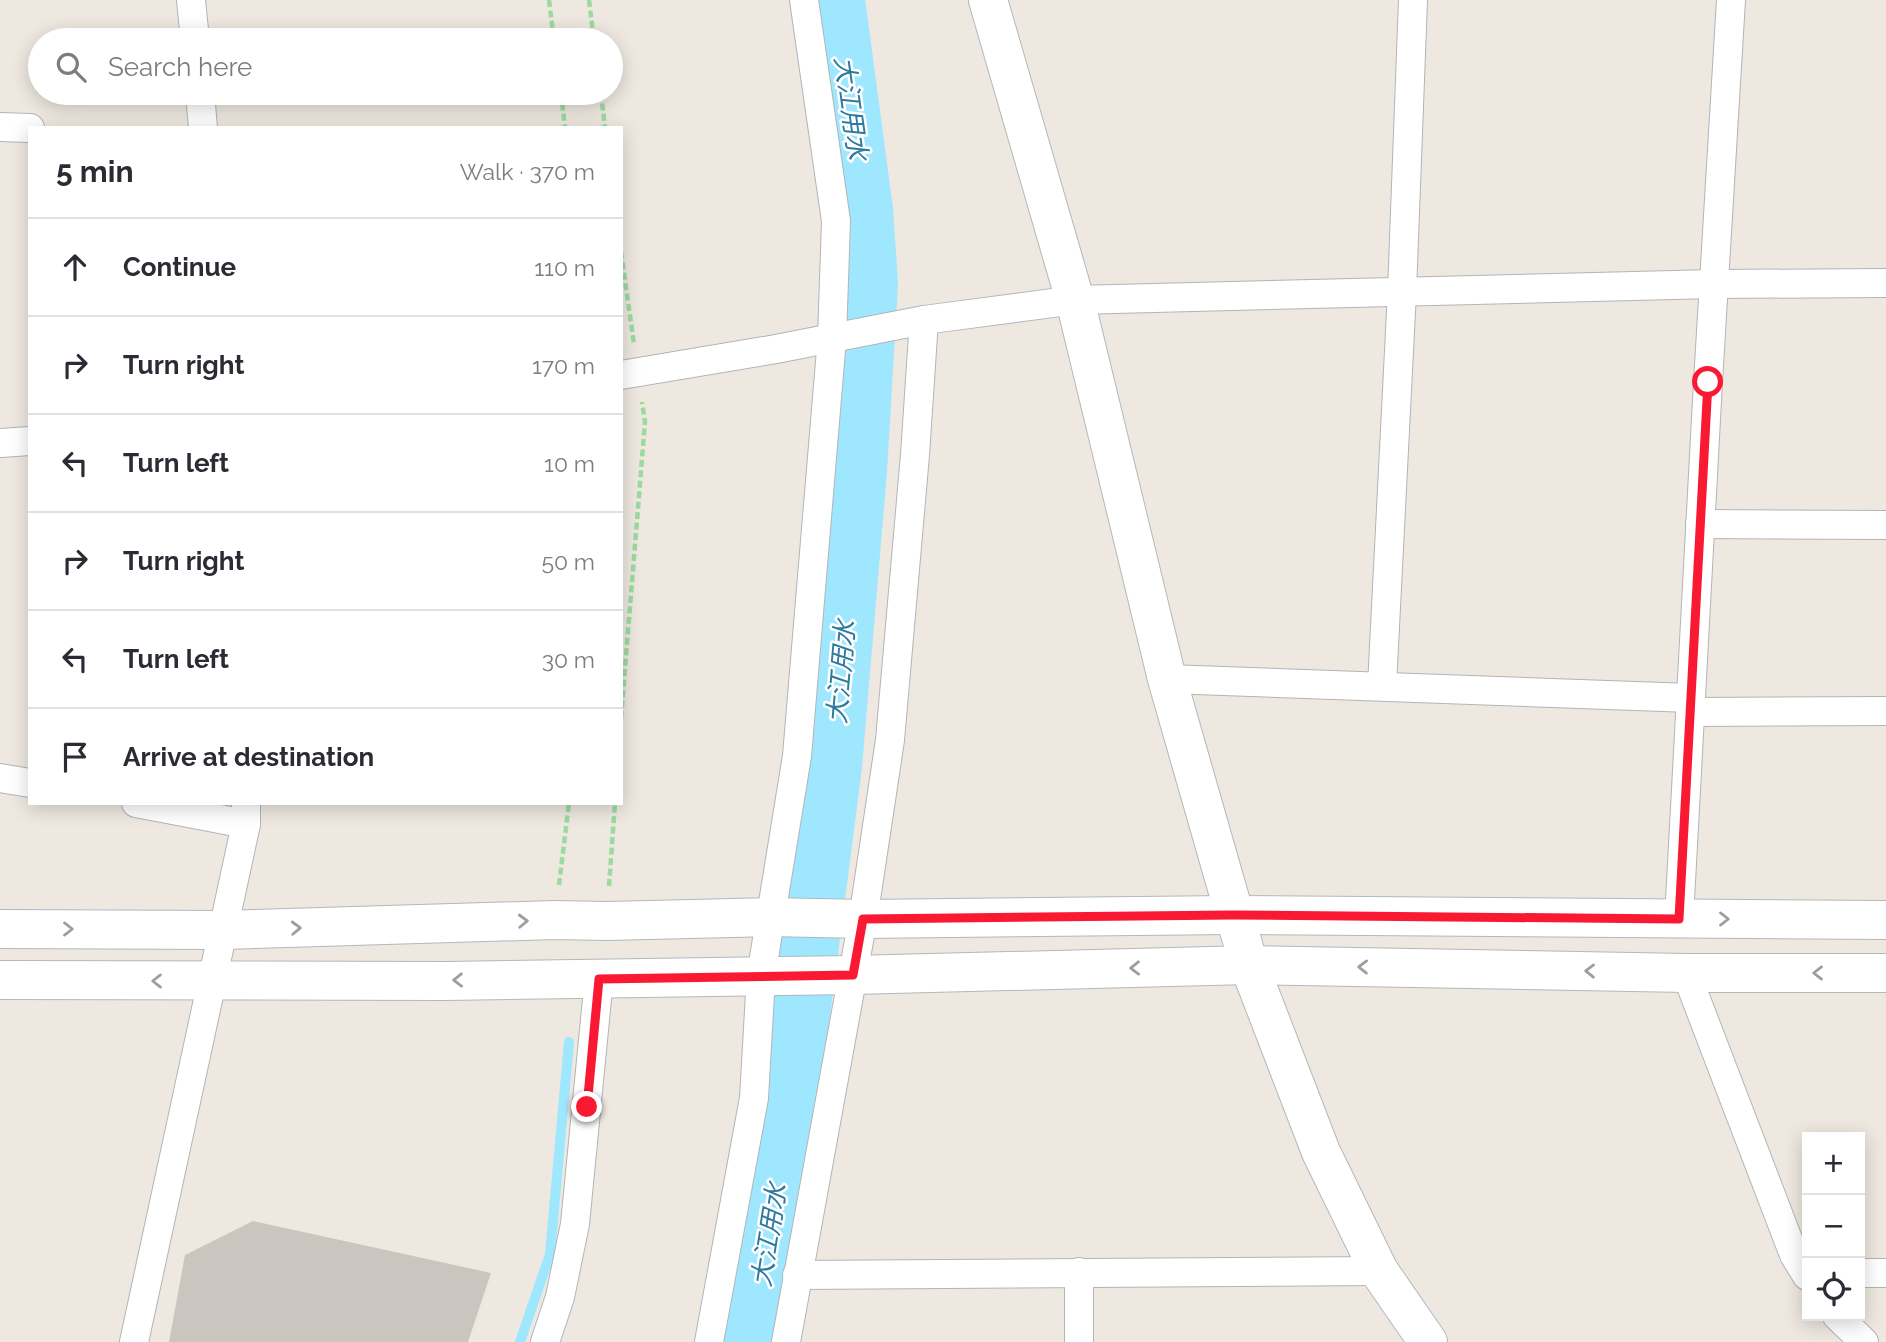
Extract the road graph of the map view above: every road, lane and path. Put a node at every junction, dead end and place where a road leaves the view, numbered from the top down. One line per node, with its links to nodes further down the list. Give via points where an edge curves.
1 (191, 0): 8 (street)
2 (549, 0): 9 (path)
3 (589, 0): 10 (path)
4 (804, 0): 25 (street, via 836,221)
5 (989, 0): 23 (street)
6 (1413, 0): 22 (street)
7 (1731, 0): 21 (street)
8 (194, 28)
9 (552, 28)
10 (592, 28)
11 (201, 105): 14 (street)
12 (562, 105): 15 (path)
13 (602, 105): 16 (path)
14 (203, 126)
15 (565, 126)
16 (605, 126)
17 (0, 127): 18 (street)
18 (28, 128)
19 (623, 282): 26 (path)
20 (1886, 283): 21 (street)
21 (1714, 284): 22 (street); 29 (street)
22 (1402, 292): 23 (street); 32 (street)
23 (1075, 300): 24 (street); 31 (street)
24 (915, 322): 25 (street); 44 (street, via 915,455 890,740)
25 (836, 337): 26 (street); 43 (street, via 797,756)
26 (629, 374): 33 (path, via 645,422)
27 (28, 441): 28 (street)
28 (0, 443)
29 (1700, 524): 30 (street); 34 (street)
30 (1886, 525)
31 (1167, 679): 32 (street); 42 (street)
32 (1382, 686): 34 (street)
33 (623, 693)
34 (1691, 705): 35 (street); 45 (street)
35 (1886, 711)
36 (0, 778): 37 (street)
37 (28, 783)
38 (156, 805): 41 (street)
39 (569, 805): 46 (path)
40 (615, 805): 48 (path)
41 (246, 814): 50 (street)
42 (1233, 915): 44 (street); 45 (street); 51 (street)
43 (775, 917): 44 (street); 48 (street); 55 (street)
44 (855, 918): 54 (street)
45 (1679, 919): 47 (street, one-way to 47)
46 (554, 920): 48 (street); 50 (street, one-way to 46)
47 (1886, 920)
48 (607, 921)
49 (0, 929): 50 (street, one-way to 50)
50 (223, 930): 58 (street)
51 (1249, 965): 52 (street, one-way to 51); 54 (street, one-way to 54); 60 (street, via 1321,1152)
52 (1686, 973): 53 (street, one-way to 52); 59 (street)
53 (1886, 973)
54 (846, 975): 55 (street); 64 (street)
55 (766, 976): 57 (street); 68 (street, via 754,1098)
56 (0, 979): 58 (street, one-way to 56)
57 (599, 979): 58 (street, one-way to 58); 67 (street, via 575,1224)
58 (211, 981): 66 (street)
59 (1802, 1266)
60 (1379, 1271): 61 (street); 71 (street)
61 (1079, 1272): 64 (street); 70 (street)
62 (1865, 1272): 63 (street)
63 (1886, 1273)
64 (797, 1275): 69 (street)
65 (1842, 1321): 72 (street)
66 (134, 1342)
67 (545, 1342)
68 (709, 1342)
69 (786, 1342)
70 (1079, 1342)
71 (1428, 1342)
72 (1864, 1342)

